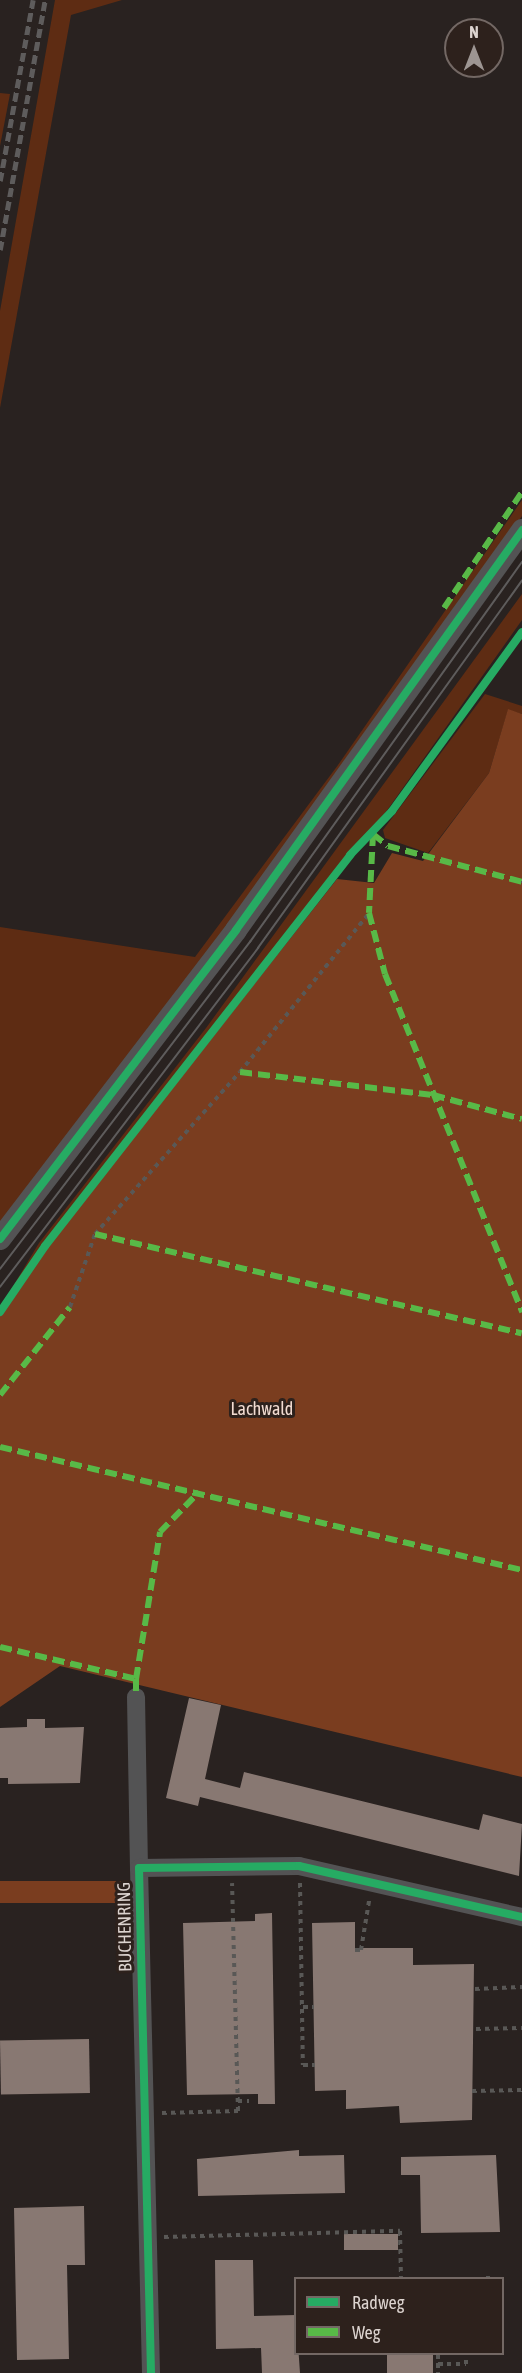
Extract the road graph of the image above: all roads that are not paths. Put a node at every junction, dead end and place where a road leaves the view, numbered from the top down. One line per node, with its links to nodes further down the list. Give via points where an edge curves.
1 (522, 530): 2 (street, via 236,930)
2 (0, 1239)
3 (136, 1697): 4 (street, BUCHENRING)
4 (139, 1868): 5 (street, BUCHENRING, via 299,1866); 6 (street, BUCHENRING)
5 (522, 1917)
6 (151, 2373)

